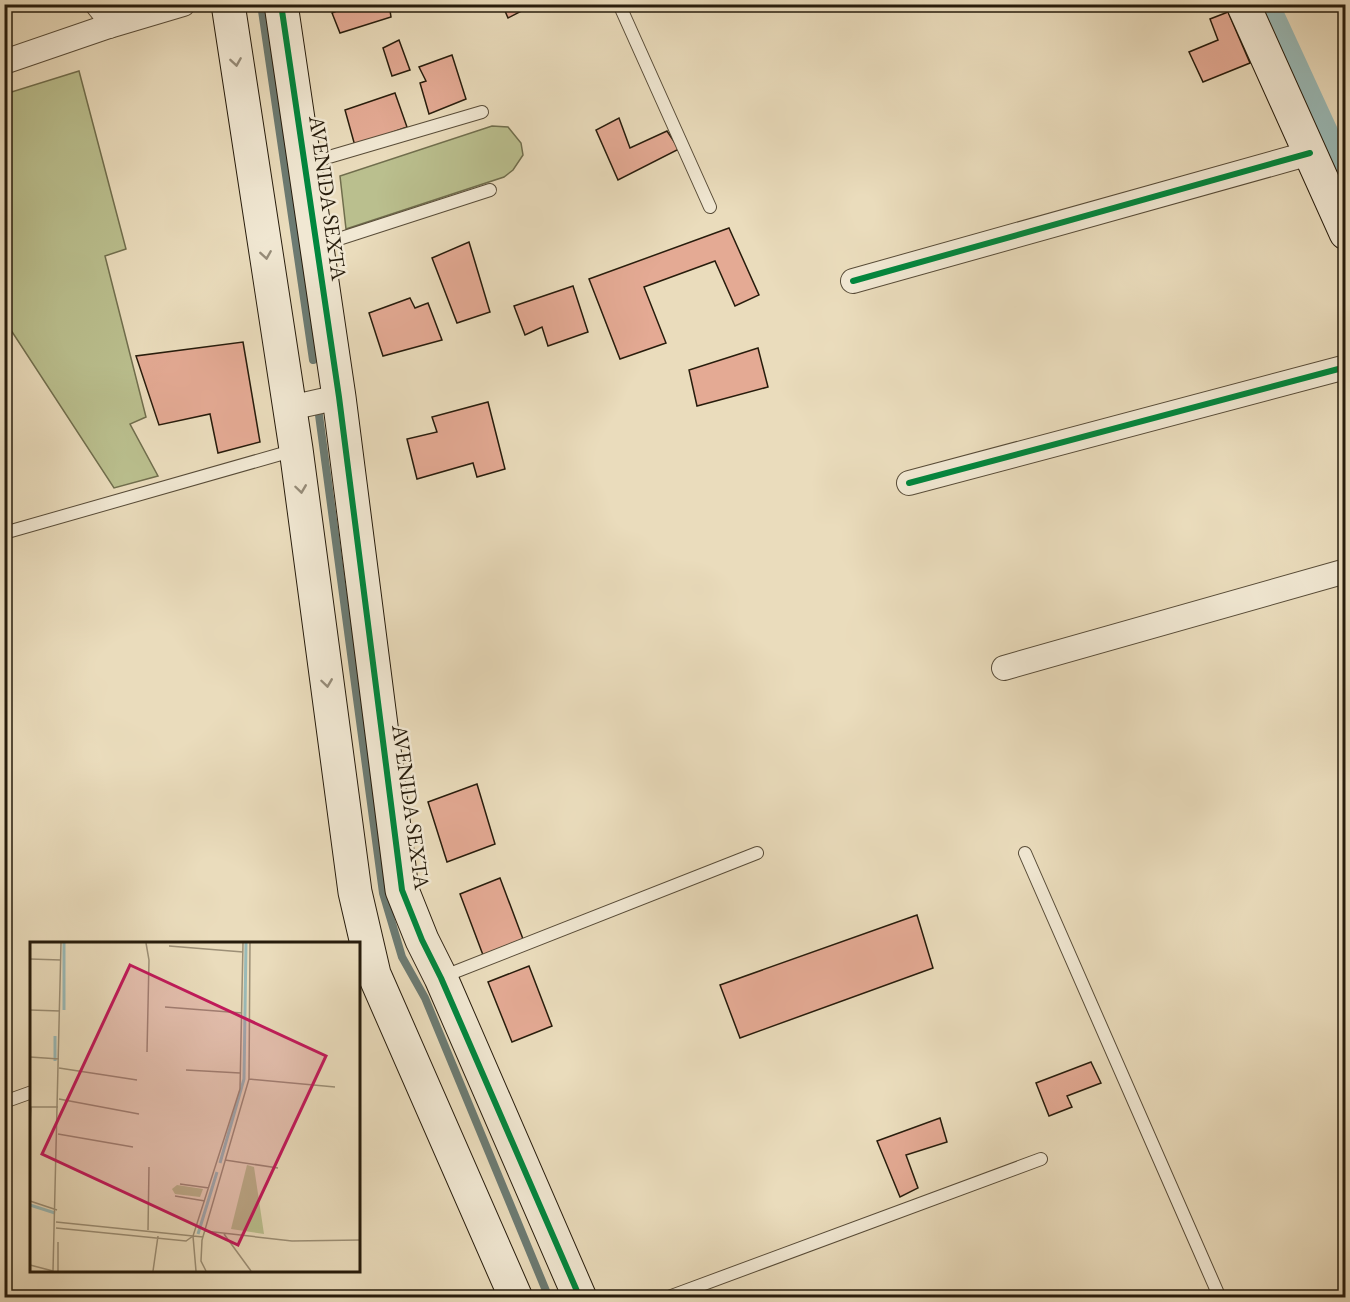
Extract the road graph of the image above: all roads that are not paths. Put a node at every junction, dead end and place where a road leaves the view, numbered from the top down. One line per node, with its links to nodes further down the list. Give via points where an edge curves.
1 (97, 4): 7 (street)
2 (183, 4): 7 (street)
3 (228, 4): 18 (street, AVENIDA SEXTA, one-way to 18)
4 (282, 4): 11 (street, AVENIDA SEXTA)
5 (620, 4): 13 (lane)
6 (1243, 4): 10 (street)
7 (109, 27): 8 (street)
8 (4, 62)
9 (482, 112): 11 (lane)
10 (1310, 153): 14 (street); 16 (street)
11 (305, 164): 15 (street, AVENIDA SEXTA)
12 (490, 190): 15 (lane)
13 (710, 207)
14 (1346, 233)
15 (317, 246): 18 (street, AVENIDA SEXTA)
16 (853, 281)
17 (1346, 367): 20 (street)
18 (319, 401): 19 (street, AVENIDA SEXTA); 27 (street, AVENIDA SEXTA, via 402,890)
19 (296, 449): 21 (lane); 26 (street, AVENIDA SEXTA, one-way to 26)
20 (909, 483)
21 (4, 533)
22 (1346, 571): 23 (street)
23 (1004, 668)
24 (1025, 853): 34 (lane)
25 (757, 854): 27 (lane)
26 (366, 977): 31 (street, AVENIDA SEXTA)
27 (441, 978): 32 (street, AVENIDA SEXTA)
28 (30, 1093): 29 (lane)
29 (4, 1102)
30 (1041, 1160): 33 (lane)
31 (516, 1298)
32 (580, 1298)
33 (666, 1298)
34 (1220, 1298)

